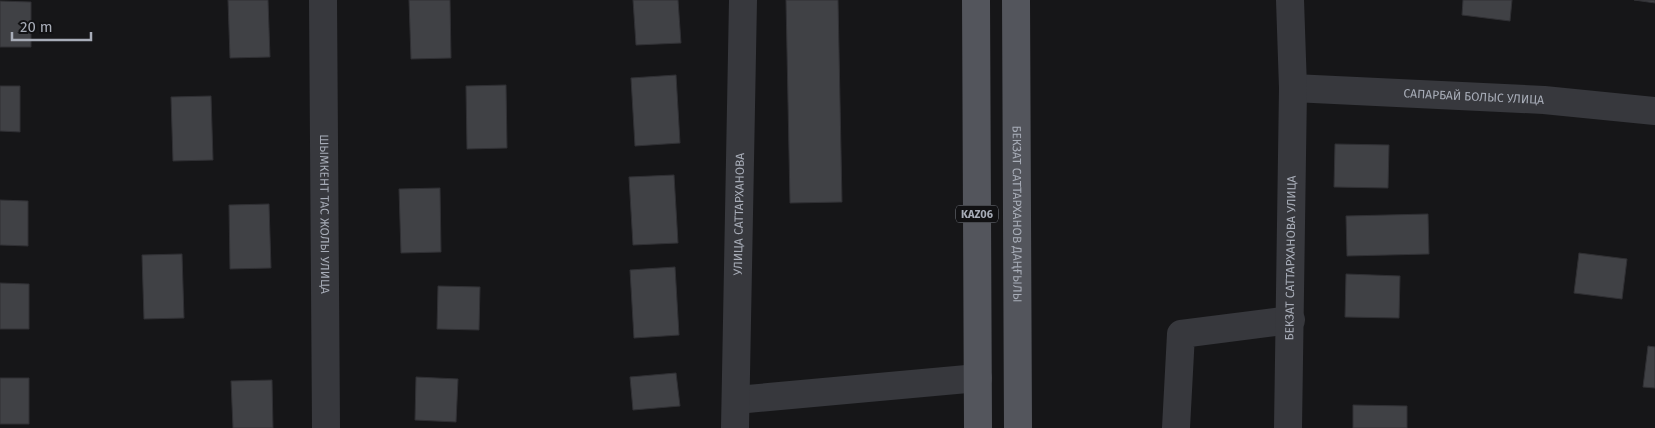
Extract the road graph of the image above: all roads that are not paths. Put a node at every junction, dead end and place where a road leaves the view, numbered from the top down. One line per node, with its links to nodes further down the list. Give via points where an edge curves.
1 (323, 0): 11 (street, ШЫМКЕНТ ТАС ЖОЛЫ УЛИЦА)
2 (743, 0): 10 (street, УЛИЦА САТТАРХАНОВА)
3 (976, 0): 9 (main road, KАZ06)
4 (1016, 0): 14 (main road, БЕКЗАТ САТТАРХАНОВ ДАҢҒЫЛЫ)
5 (1290, 0): 6 (street, БЕКЗАТ САТТАРХАНОВА УЛИЦА)
6 (1293, 88): 7 (street, САПАРБАЙ БОЛЫС УЛИЦА, via 1544,100); 8 (street, БЕКЗАТ САТТАРХАНОВА УЛИЦА)
7 (1655, 111)
8 (1291, 320): 15 (street, via 1181,334); 16 (street, БЕКЗАТ САТТАРХАНОВА УЛИЦА)
9 (978, 378): 10 (street); 13 (main road, KАZ06)
10 (736, 400): 12 (street, УЛИЦА САТТАРХАНОВА)
11 (326, 428)
12 (735, 428)
13 (978, 428)
14 (1018, 428)
15 (1176, 428)
16 (1288, 428)

